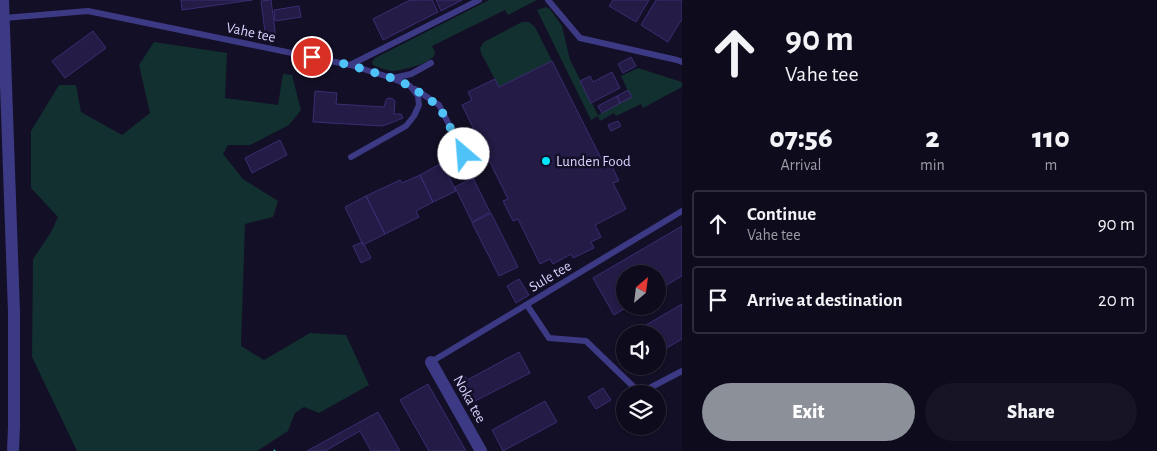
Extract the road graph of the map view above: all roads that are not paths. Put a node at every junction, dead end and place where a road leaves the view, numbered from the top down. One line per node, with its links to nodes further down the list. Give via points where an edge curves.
1 (3, 0): 4 (street)
2 (479, 0): 7 (lane)
3 (548, 0): 5 (lane, via 580,38)
4 (4, 18): 7 (lane, Vahe tee, via 88,11); 16 (street, via 14,312)
5 (682, 62)
6 (432, 63): 8 (lane, via 411,74)
7 (350, 65): 8 (lane, Vahe tee)
8 (392, 78): 9 (lane, Vahe tee)
9 (410, 86): 10 (lane, via 418,96 419,105 406,126); 11 (lane, Vahe tee, via 439,106 464,154)
10 (351, 157)
11 (476, 168)
12 (682, 211): 13 (lane, Sule tee)
13 (526, 305): 14 (lane, Sule tee); 15 (lane, via 549,338 586,341 640,393)
14 (431, 362): 17 (street, Noka tee)
15 (682, 371)
16 (13, 451)
17 (481, 451)

